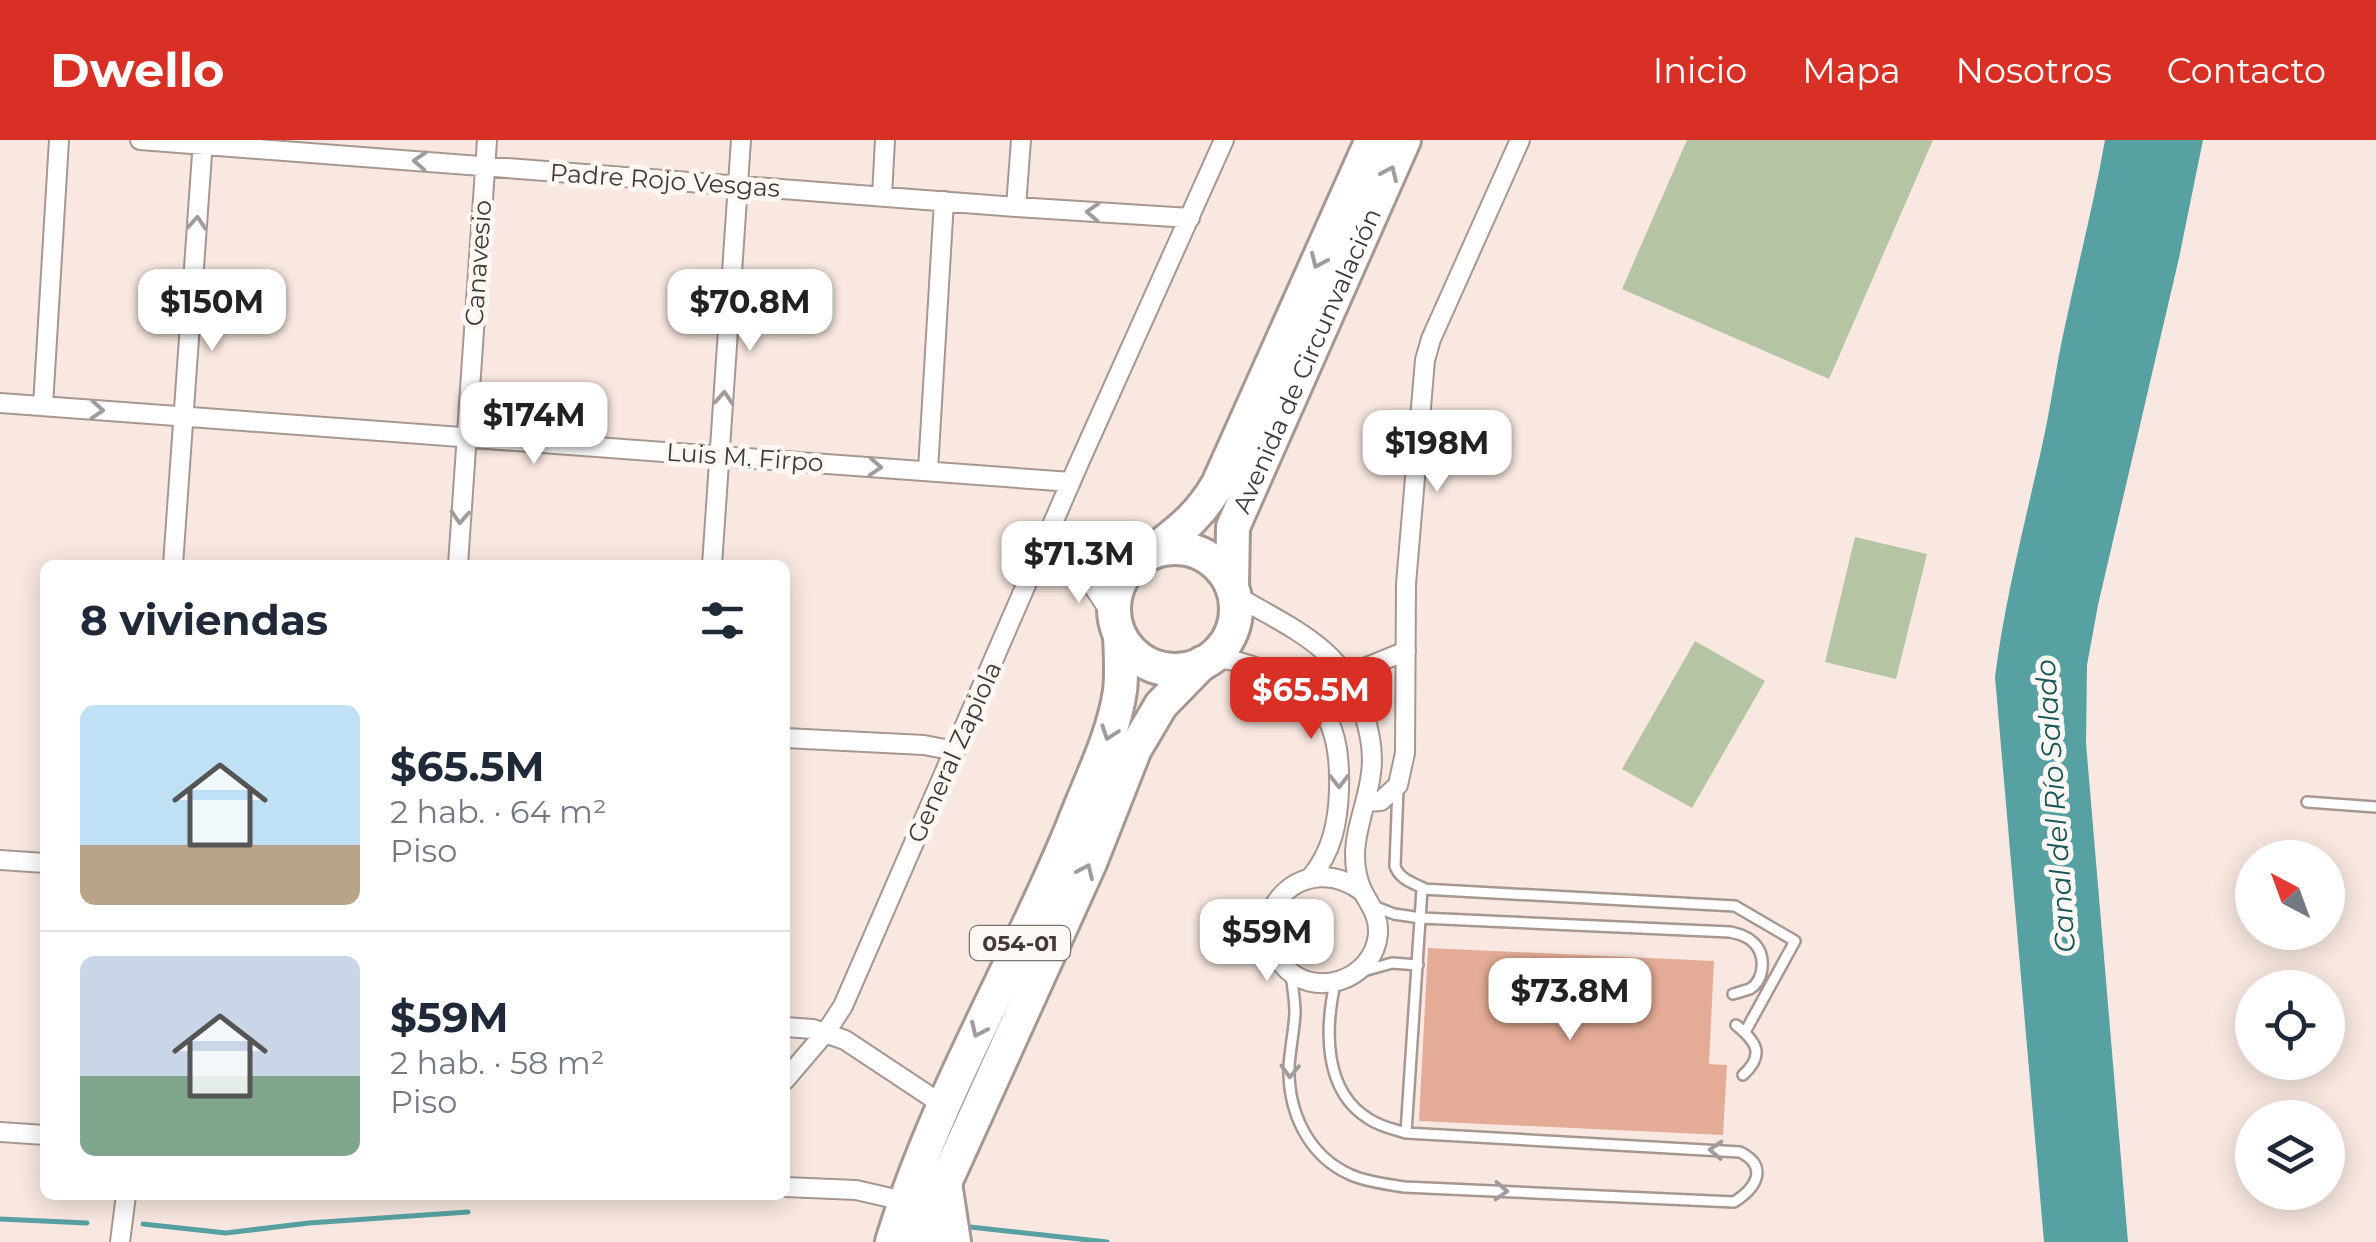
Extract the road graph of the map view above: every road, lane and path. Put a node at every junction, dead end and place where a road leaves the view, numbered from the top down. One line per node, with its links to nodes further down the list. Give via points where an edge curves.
1 (58, 140): 19 (street)
2 (140, 140): 11 (street, Padre Rojo Vesgas)
3 (486, 140): 12 (street, Canavesio)
4 (741, 140): 13 (street)
5 (885, 140): 14 (street)
6 (1020, 140): 16 (street)
7 (1224, 140): 17 (street, General Zapiola)
8 (1372, 140): 26 (highway, Avenida de Circunvalación / 054-01, one-way to 26, via 1218,484 1195,518)
9 (1404, 140): 31 (highway, Avenida de Circunvalación / 054-01, one-way to 9, via 1234,527)
10 (1520, 140): 33 (street, via 1424,360)
11 (203, 142): 12 (street, Padre Rojo Vesgas, one-way to 11); 20 (street, one-way to 11)
12 (484, 166): 13 (street, Padre Rojo Vesgas); 21 (street, Canavesio)
13 (738, 186): 14 (street, Padre Rojo Vesgas); 22 (street, one-way to 13)
14 (882, 196): 15 (street, Padre Rojo Vesgas)
15 (944, 201): 16 (street, Padre Rojo Vesgas); 23 (street)
16 (1016, 207): 17 (street, Padre Rojo Vesgas, one-way to 16)
17 (1190, 218): 24 (street, General Zapiola)
18 (0, 404): 19 (street, Luis M. Firpo)
19 (43, 406): 20 (street, Luis M. Firpo, one-way to 20)
20 (184, 416): 21 (street, Luis M. Firpo); 27 (street)
21 (465, 438): 22 (street, Luis M. Firpo); 28 (street, Canavesio, one-way to 28)
22 (720, 456): 23 (street, Luis M. Firpo, one-way to 23); 29 (street)
23 (928, 470): 24 (street, Luis M. Firpo)
24 (1071, 482): 25 (street, General Zapiola)
25 (1041, 552): 30 (street); 37 (street, General Zapiola)
26 (1142, 558): 30 (street, via 1104,573); 31 (highway, via 1170,548 1191,550 1224,572); 32 (highway, Avenida de Circunvalación / 054-01, via 1121,579)
27 (173, 560)
28 (458, 560)
29 (712, 560)
30 (1072, 566): 32 (street, via 1085,574)
31 (1233, 591): 34 (highway, Avenida de Circunvalación / 054-01, via 1233,630); 35 (street, via 1312,641)
32 (1117, 628): 34 (highway, via 1132,653 1149,665 1189,669); 56 (highway, Avenida de Circunvalación / 054-01, one-way to 56, via 1120,686 1109,734 1038,906)
33 (1406, 651): 35 (street); 38 (street, via 1406,753)
34 (1206, 661): 44 (street, one-way to 44, via 1225,658 1297,685 1333,728 1339,808 1326,856); 60 (highway, Avenida de Circunvalación / 054-01, one-way to 34, via 1135,749 1160,705)
35 (1347, 675): 39 (street, via 1371,740)
36 (790, 738): 37 (street)
37 (955, 751): 53 (street, General Zapiola)
38 (1398, 785): 39 (street, via 1381,802); 45 (lane, via 1394,866)
39 (1367, 802): 46 (street, via 1355,859)
40 (2306, 802): 41 (lane)
41 (2376, 807)
42 (0, 860): 43 (street)
43 (40, 863)
44 (1311, 877): 46 (street, via 1334,876); 49 (street, via 1288,888 1271,916 1272,948)
45 (1425, 889): 47 (lane); 55 (lane, via 1735,906 1794,940 1741,1029 1757,1056)
46 (1368, 898): 47 (lane, via 1394,914); 50 (street, via 1378,937 1364,966)
47 (1421, 918): 48 (lane); 51 (lane, via 1730,932 1757,945 1762,956 1758,979)
48 (1418, 966): 50 (lane, via 1375,966); 58 (lane)
49 (1291, 974): 50 (street, via 1320,984); 58 (lane, one-way to 58, via 1289,1066 1296,1115 1324,1159 1351,1175 1404,1187 1734,1202 1755,1182 1755,1165 1740,1152)
50 (1343, 980): 58 (lane, via 1330,1009 1328,1036 1337,1081 1365,1117)
51 (1733, 994)
52 (790, 1028): 53 (street)
53 (826, 1032): 54 (street, General Zapiola); 56 (street)
54 (790, 1074)
55 (1743, 1075)
56 (943, 1105): 63 (highway, Avenida de Circunvalación / 054-01)
57 (0, 1132): 59 (street)
58 (1406, 1133)
59 (40, 1136)
60 (945, 1183): 66 (highway, Avenida de Circunvalación / 054-01); 67 (highway)
61 (790, 1187): 63 (street, via 856,1190)
62 (125, 1200): 64 (street)
63 (904, 1201): 65 (highway, Avenida de Circunvalación / 054-01)
64 (120, 1242)
65 (892, 1242)
66 (922, 1242)
67 (954, 1242)

